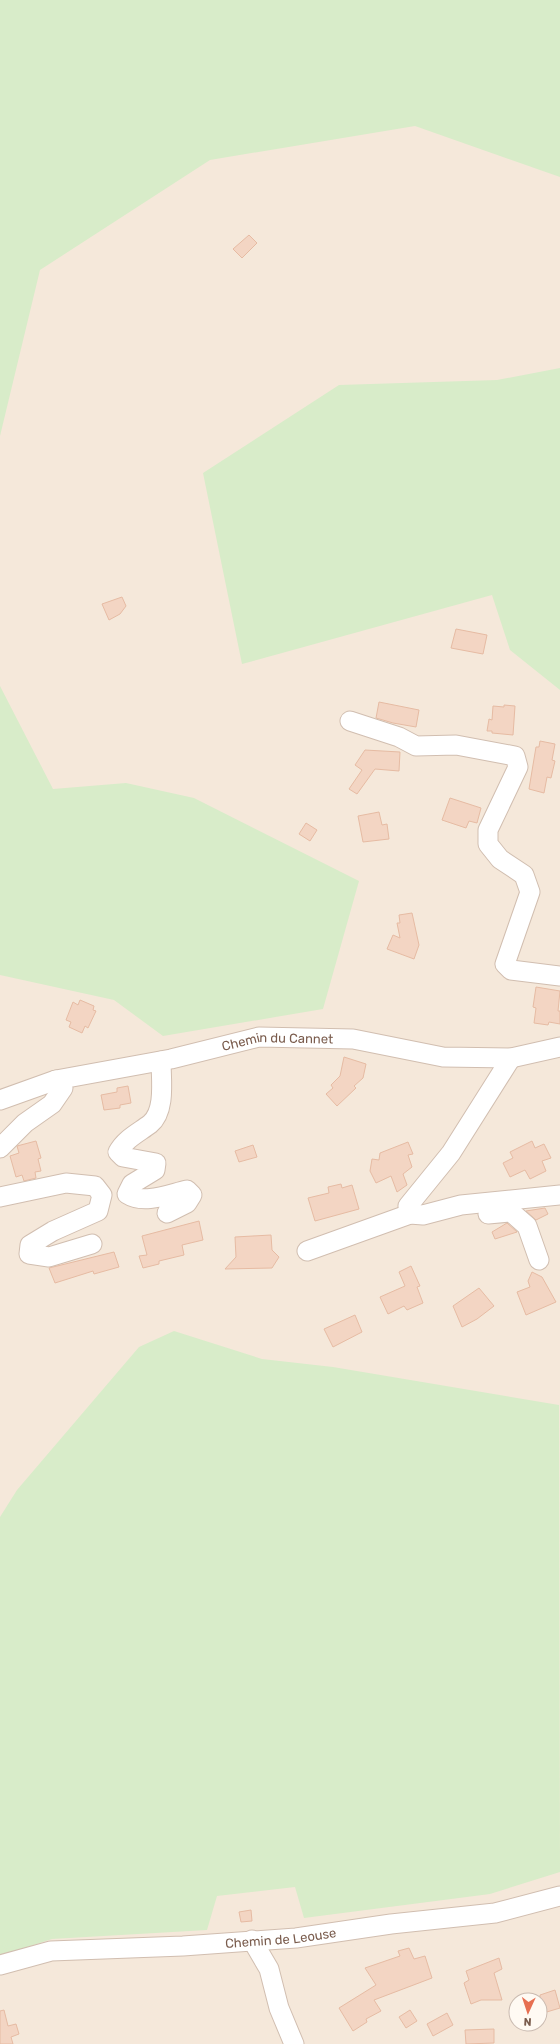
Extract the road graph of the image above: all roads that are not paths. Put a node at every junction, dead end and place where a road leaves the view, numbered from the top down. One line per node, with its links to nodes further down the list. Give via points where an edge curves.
1 (350, 721): 2 (street, via 399,737 416,746 456,746 515,756 518,767 488,830 488,844 500,858 524,875 530,892 505,964 511,970)
2 (560, 976)
3 (560, 1047): 4 (street, Chemin du Cannet)
4 (511, 1058): 5 (street, Chemin du Cannet, via 443,1057 353,1039 259,1037); 13 (street, via 451,1153 408,1206)
5 (161, 1061): 6 (street, Chemin du Cannet); 12 (street, via 161,1098 157,1116 152,1123 122,1144 118,1152 123,1157 156,1163 155,1170 132,1184 127,1194 134,1199 149,1199 187,1190 192,1195 187,1203)
6 (56, 1080): 7 (street, Chemin du Cannet); 8 (street, via 63,1088 52,1104 25,1123)
7 (0, 1100)
8 (0, 1148)
9 (560, 1195): 11 (street)
10 (0, 1197): 14 (street, via 66,1183 95,1186 102,1195 98,1211 53,1231 30,1245 29,1254 49,1257)
11 (455, 1207): 13 (street, via 422,1215); 16 (street, via 465,1214 511,1212 527,1226)
12 (167, 1213)
13 (410, 1214): 15 (street)
14 (92, 1244)
15 (307, 1251)
16 (539, 1260)
17 (560, 1896): 18 (street, Chemin de Leouse, via 495,1913 391,1924 296,1938)
18 (252, 1940): 19 (street, Chemin de Leouse, via 183,1946 51,1951); 20 (street, via 269,1969 279,2008)
19 (0, 1965)
20 (294, 2044)

